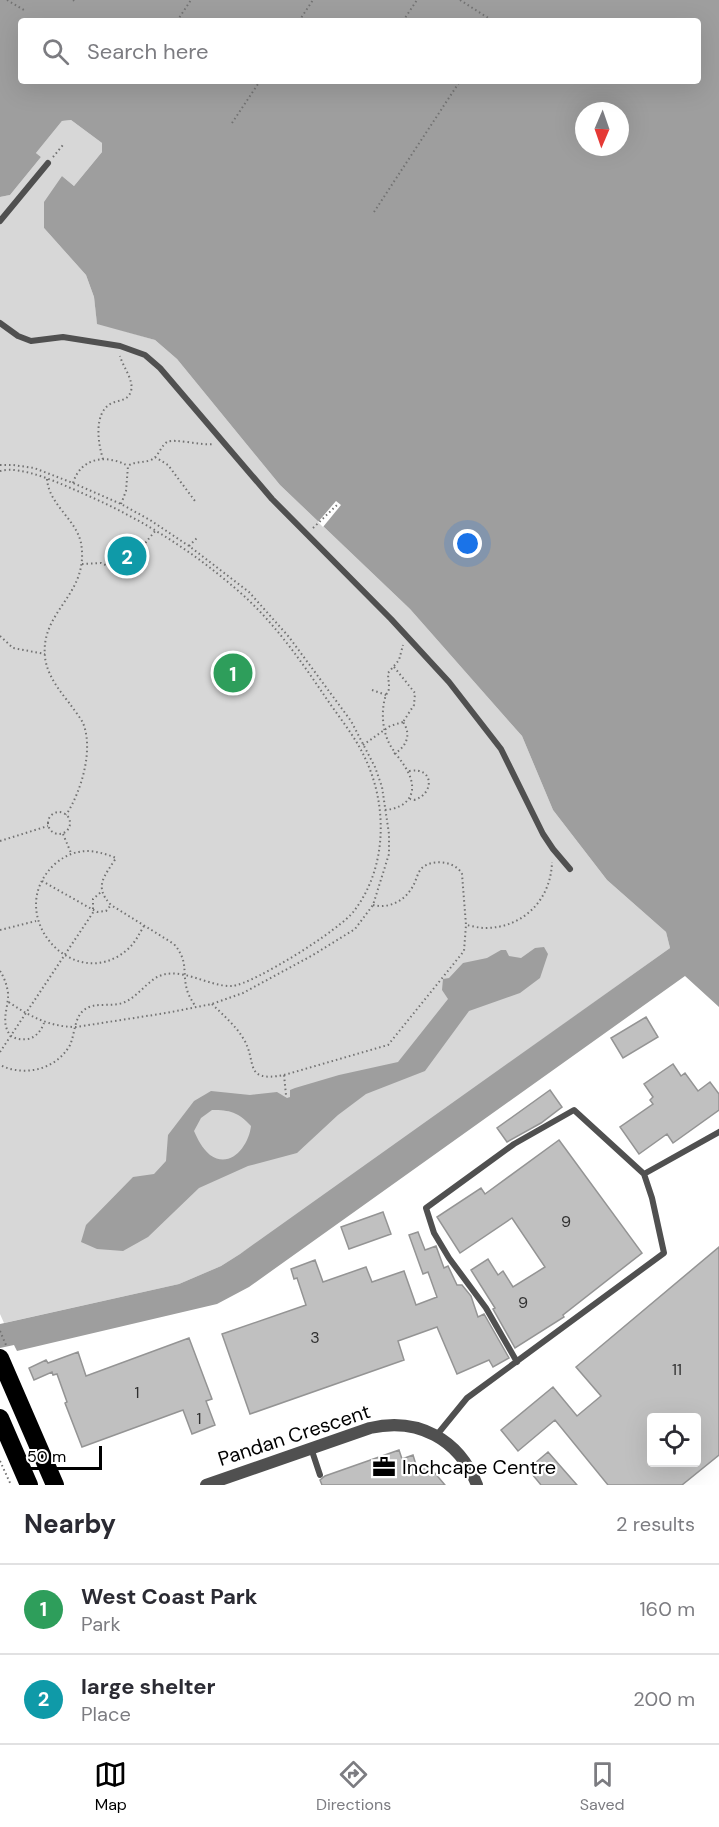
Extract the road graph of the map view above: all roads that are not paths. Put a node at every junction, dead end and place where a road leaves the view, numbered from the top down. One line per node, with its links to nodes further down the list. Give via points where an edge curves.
1 (48, 163): 2 (lane)
2 (0, 221)
3 (0, 323): 4 (lane, via 31,341 63,337 120,346 145,355 160,368 272,499 449,682 501,749 543,834)
4 (570, 869)
5 (719, 1132): 6 (lane)
6 (644, 1174): 8 (lane, via 664,1253); 8 (lane, via 574,1110 514,1144 426,1208 434,1233 486,1308)
7 (2, 1354): 14 (highway)
8 (517, 1362): 10 (lane, via 467,1398)
9 (0, 1418): 13 (highway)
10 (436, 1436): 11 (street, Pandan Crescent, via 414,1426 384,1425); 16 (street, Pandan Crescent, via 456,1450)
11 (311, 1448): 12 (lane); 15 (street, Pandan Crescent)
12 (320, 1475)
13 (29, 1485)
14 (55, 1485)
15 (206, 1485)
16 (477, 1485)

